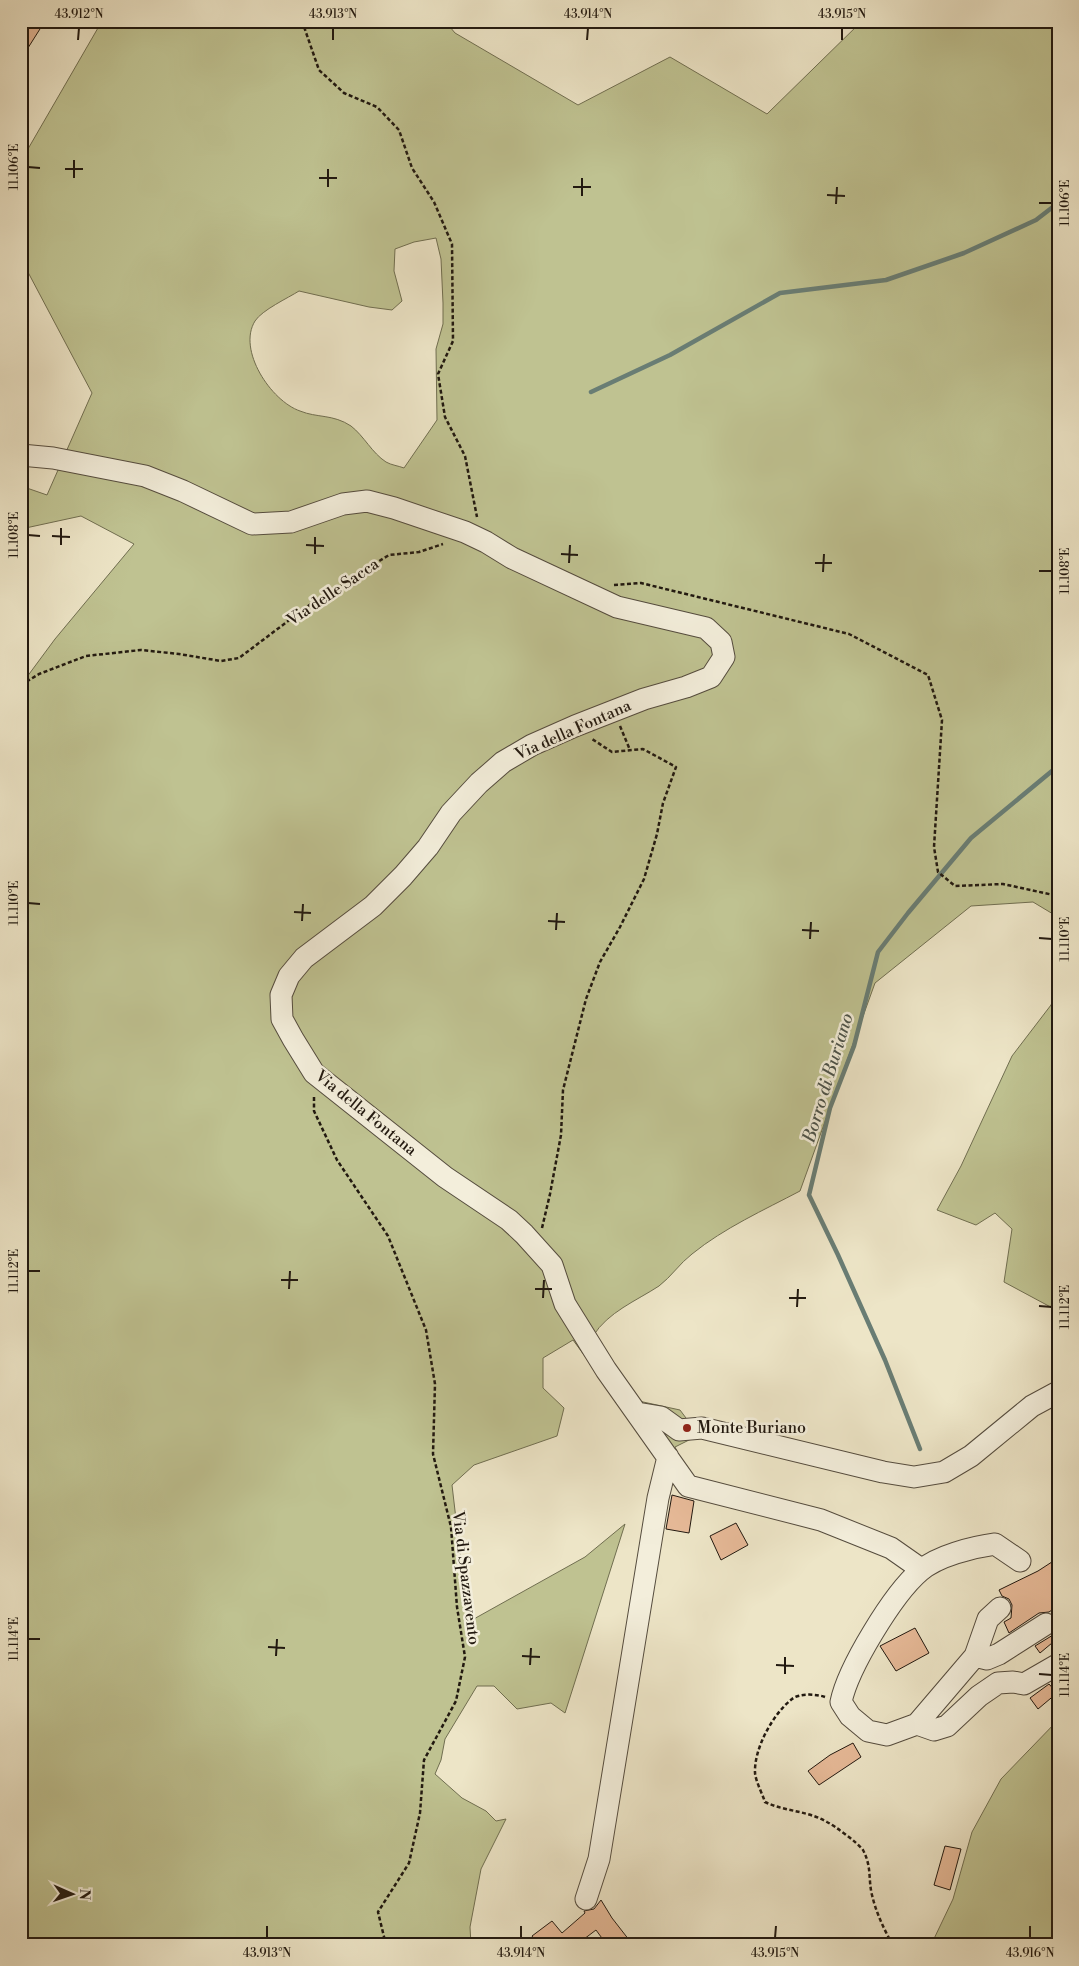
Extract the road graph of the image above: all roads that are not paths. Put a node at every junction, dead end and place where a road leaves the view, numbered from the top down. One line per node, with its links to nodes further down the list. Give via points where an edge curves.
1 (21, 455): 3 (street, Via della Fontana, via 145,476 252,524 291,522 343,504 367,501 394,508 465,532 512,558 617,607 706,628 721,642 724,656 711,677 575,726 504,762 451,813 428,847 373,906 304,958 289,976 281,995 282,1019 314,1073 445,1177 509,1220 552,1265 566,1304 606,1370)
2 (1058, 1392): 4 (street, via 1032,1406 1008,1428 944,1472 914,1477 702,1428)
3 (637, 1413): 4 (street, via 661,1417); 5 (street, Via della Fontana)
4 (679, 1430): 5 (street)
5 (664, 1450): 7 (street, Via della Fontana, via 688,1486 820,1520 891,1548); 13 (street, via 599,1859)
6 (1020, 1561): 7 (street, via 995,1544 970,1547)
7 (921, 1569): 12 (street, via 903,1588 880,1622 844,1688 841,1702 850,1716 868,1732 887,1736)
8 (1000, 1608): 10 (street, via 988,1619)
9 (1046, 1624): 10 (street, via 999,1654 987,1658)
10 (974, 1656): 12 (street)
11 (1057, 1665): 12 (street, via 1024,1684 998,1683 947,1726 934,1730)
12 (917, 1724)
13 (586, 1899)

